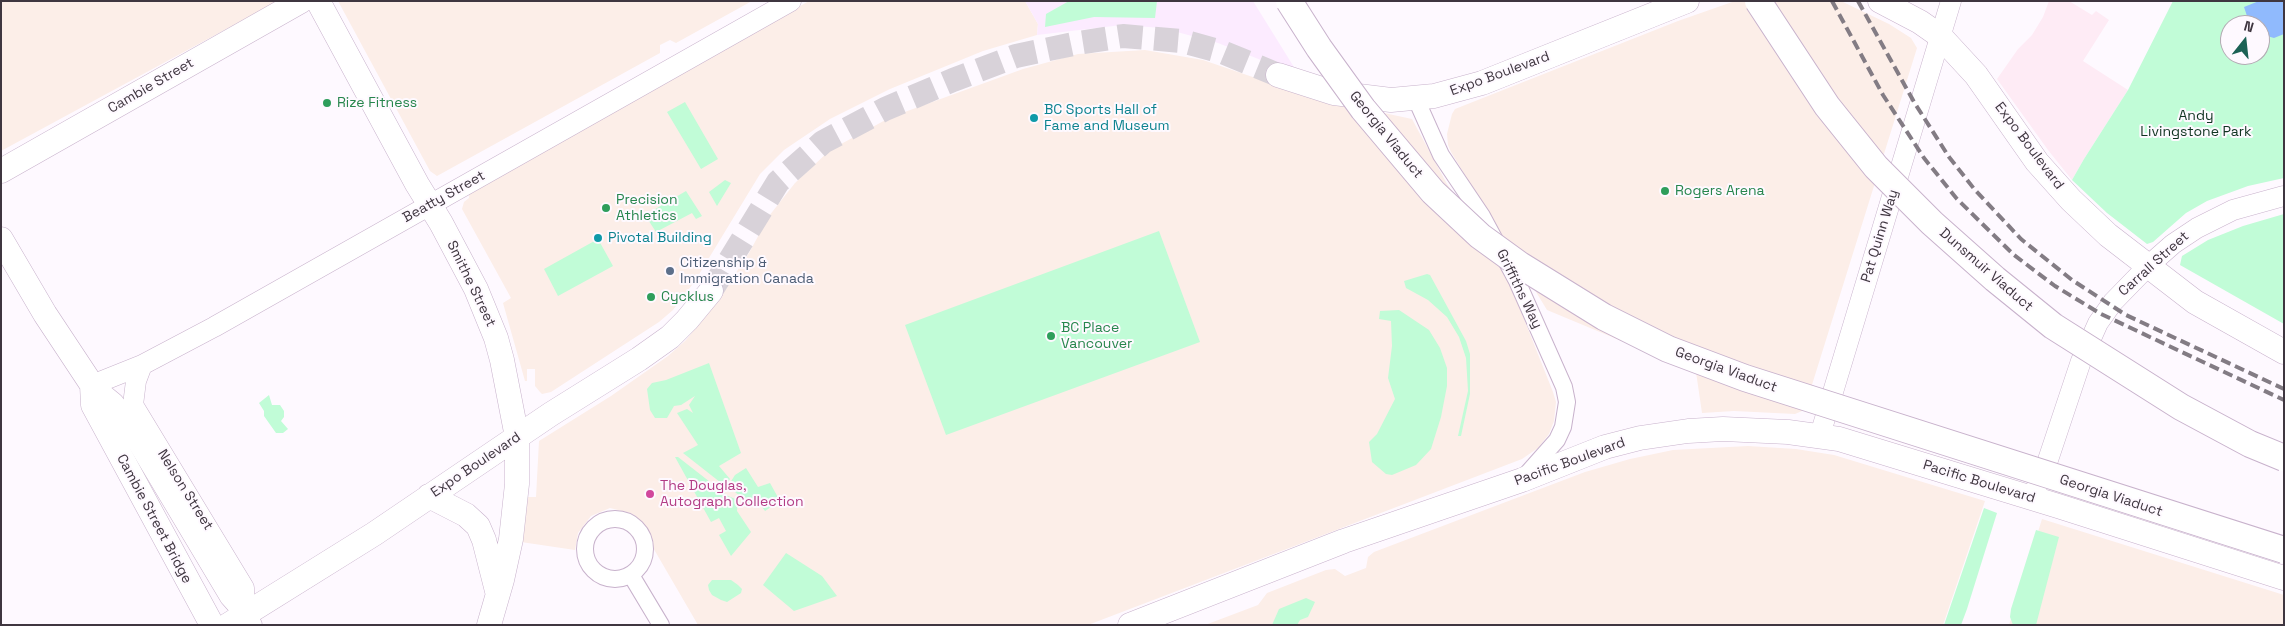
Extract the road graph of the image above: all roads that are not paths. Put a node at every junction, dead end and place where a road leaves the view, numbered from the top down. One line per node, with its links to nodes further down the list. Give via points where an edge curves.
1 (301, 1): 12 (main road, Cambie Street)
2 (318, 1): 14 (main road, Smithe Street)
3 (1289, 1): 28 (main road, Georgia Viaduct, bridge, via 1363,109 1433,192 1480,236 1604,317 1668,349 1745,378)
4 (1687, 1): 11 (main road, Expo Boulevard, via 1482,83)
5 (1758, 1): 24 (main road, Dunsmuir Viaduct, bridge, via 1827,106 1876,167 1995,279 2052,326 2181,407 2250,444)
6 (1880, 1): 9 (main road, Expo Boulevard)
7 (1951, 1): 9 (street, Pat Quinn Way)
8 (784, 3): 14 (street, Beatty Street)
9 (1940, 36): 16 (main road, Expo Boulevard, via 1976,75 2037,162 2071,200); 22 (street, Pat Quinn Way)
10 (1278, 75): 11 (main road, Expo Boulevard, via 1334,93 1391,100)
11 (1416, 99): 25 (street, Griffiths Way, via 1441,155 1482,216 1517,281 1564,387 1567,402 1565,419 1557,440)
12 (1, 171)
13 (2284, 196): 16 (street, Carrall Street, via 2245,206 2210,220 2173,244)
14 (430, 205): 19 (street, Beatty Street); 23 (main road, Smithe Street, via 486,310 502,360)
15 (1, 239): 20 (main road, Nelson Street)
16 (2148, 266): 18 (main road, Expo Boulevard, via 2195,302); 27 (street, Carrall Street, via 2124,289 2098,323)
17 (712, 291): 23 (main road, Expo Boulevard, via 670,337)
18 (2284, 352)
19 (142, 365): 20 (street, Beatty Street); 32 (street, Nelson Street, via 133,405 244,588)
20 (92, 385): 21 (main road, Nelson Street, via 93,405); 32 (street, Nelson Street, via 114,403)
21 (97, 412): 33 (main road, Cambie Street Bridge)
22 (1820, 435): 25 (main road, Pacific Boulevard, via 1746,428 1640,438 1605,447); 27 (main road, Pacific Boulevard)
23 (517, 437): 26 (main road, Expo Boulevard); 31 (main road, Smithe Street, via 515,506)
24 (2284, 458)
25 (1522, 480): 36 (main road, Pacific Boulevard, via 1344,541)
26 (429, 496): 31 (main road, via 466,515 478,526); 32 (main road, Expo Boulevard)
27 (2032, 498): 30 (main road, Pacific Boulevard)
28 (2284, 550)
29 (631, 575): 35 (street)
30 (2284, 578)
31 (498, 596): 34 (main road, Smithe Street)
32 (242, 621)
33 (212, 625)
34 (489, 625)
35 (661, 625)
36 (1130, 625)

